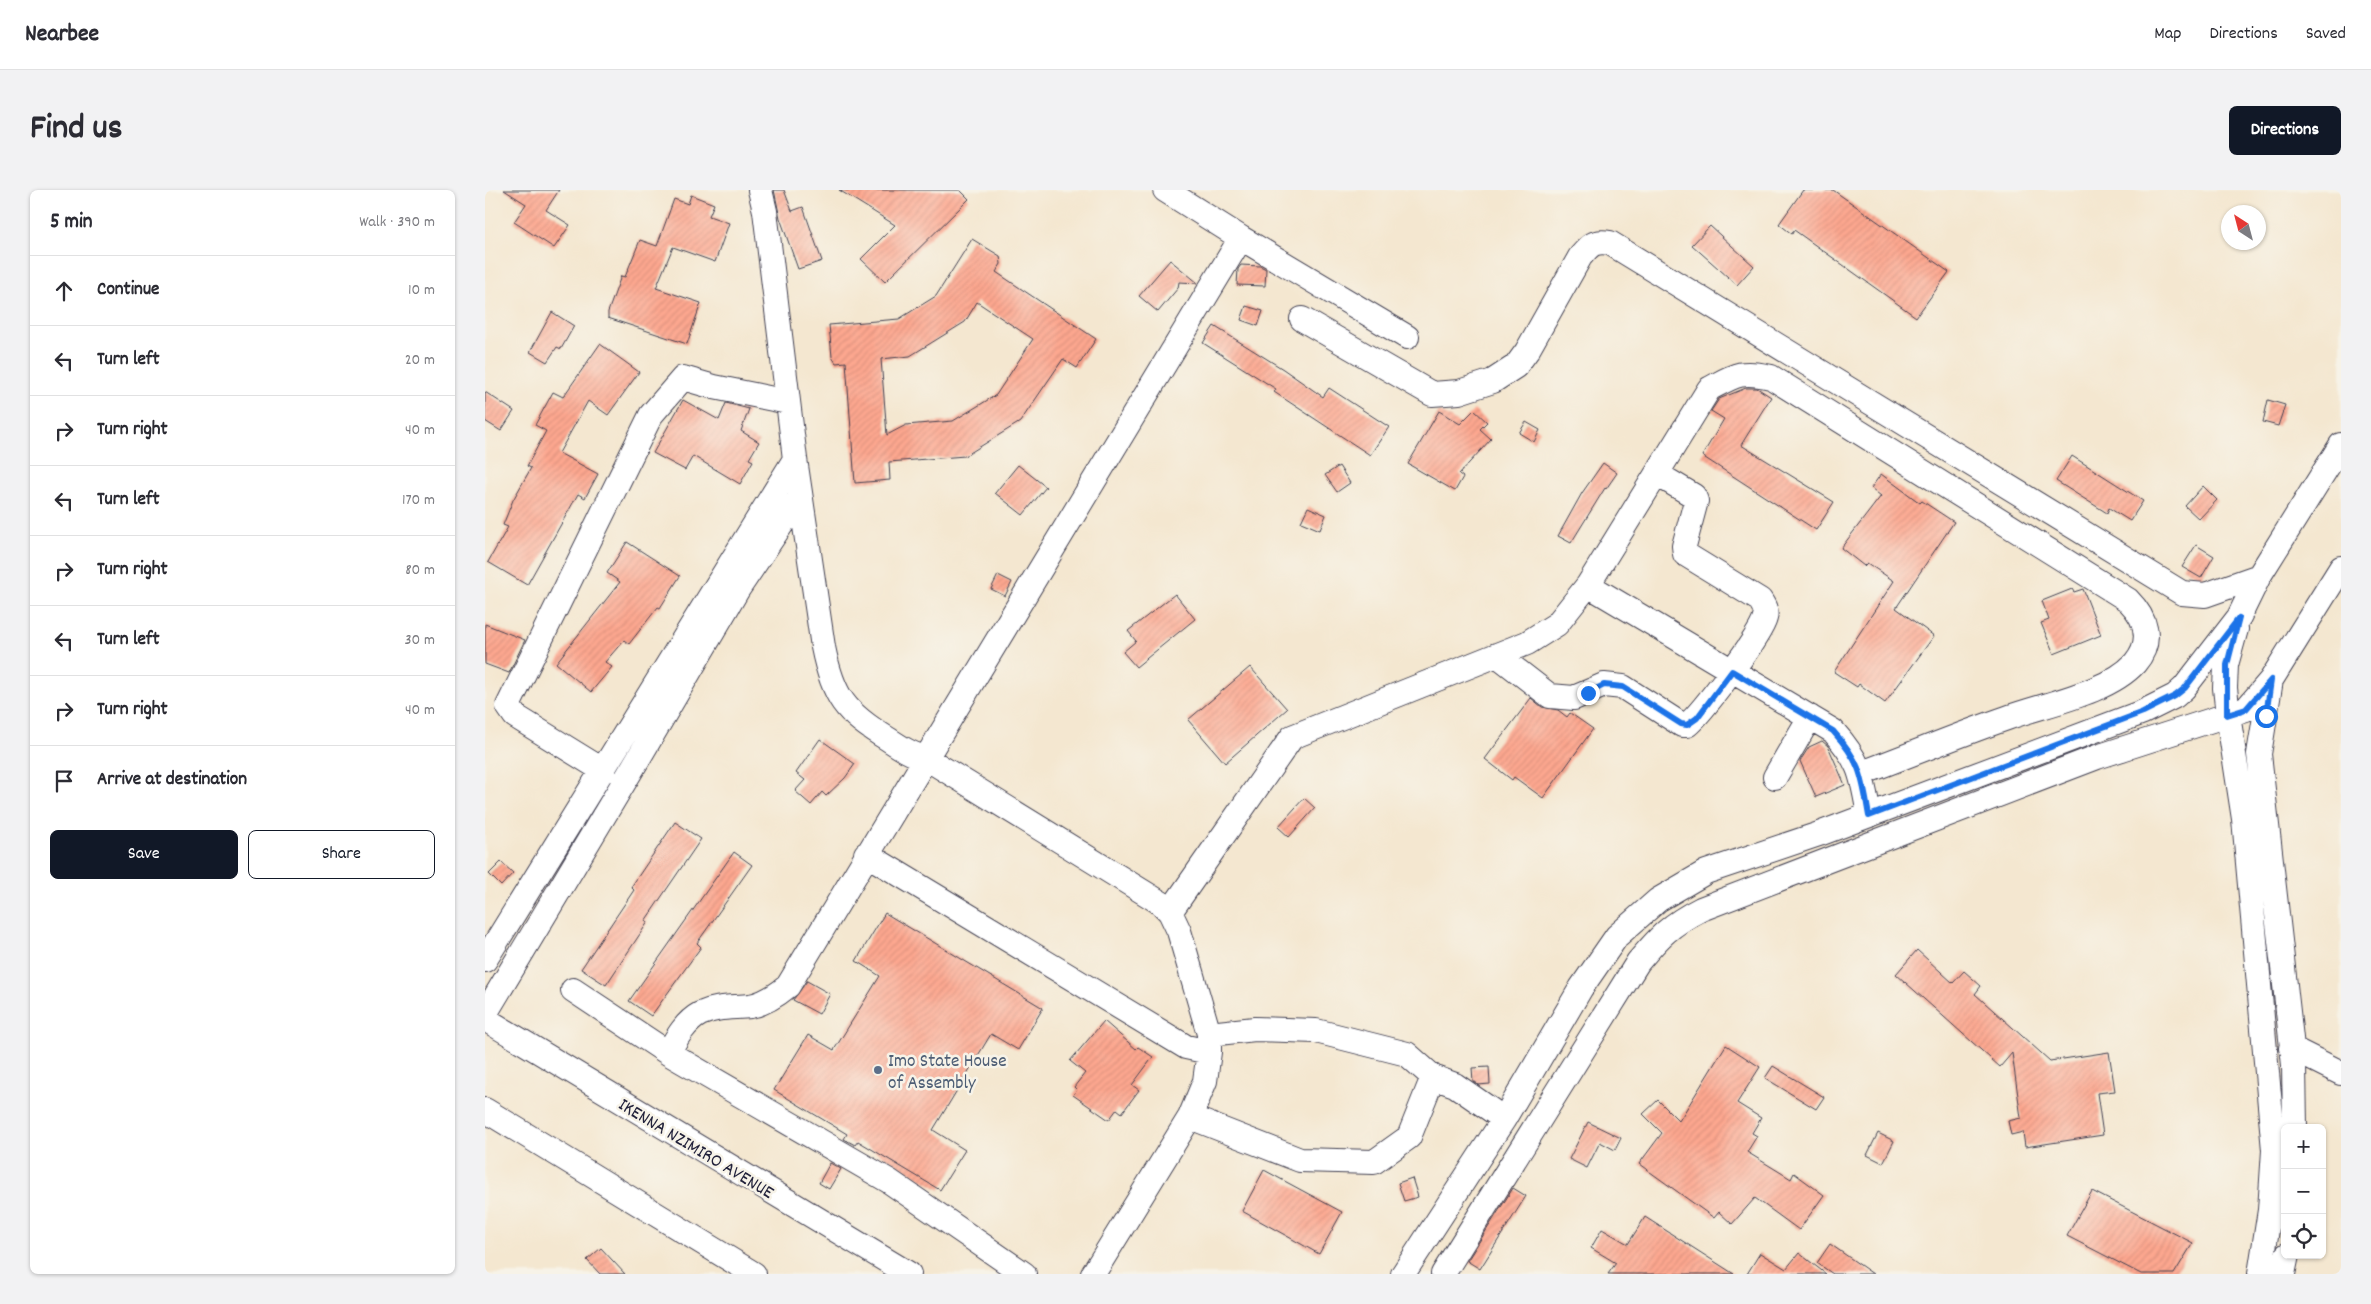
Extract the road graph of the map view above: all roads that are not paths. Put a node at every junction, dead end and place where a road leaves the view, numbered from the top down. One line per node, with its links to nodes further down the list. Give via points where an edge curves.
1 (760, 190): 6 (street)
2 (1165, 190): 3 (street)
3 (1241, 238): 5 (street); 20 (street)
4 (1302, 318): 12 (street, via 1432,394 1459,392 1493,381 1515,366 1590,244 1598,240 1610,243 2182,594 2205,595)
5 (1407, 337)
6 (788, 402): 8 (street); 21 (street, via 683,378 651,415 508,706 515,716)
7 (2341, 445): 12 (street)
8 (795, 459): 10 (street); 21 (street)
9 (1657, 474): 13 (street); 16 (street, via 1694,496 1696,501 1684,546 1685,554 1760,600 1765,607 1765,620); 22 (street, via 1709,389 1733,376 1750,372 1771,377 2127,600 2140,612 2146,632 2145,646 2136,662 2111,683)
10 (800, 497): 20 (street, via 828,673 841,700 861,722 913,755); 31 (street, via 738,589)
11 (2341, 568): 17 (street)
12 (2259, 576): 14 (street)
13 (1588, 586): 15 (street, via 1557,624 1527,643); 16 (street)
14 (2239, 618): 18 (street, via 2227,665); 24 (street, via 2192,680 2175,696 2143,712)
15 (1497, 655): 16 (street, via 1550,696 1574,698 1604,685 1623,687 1687,725 1697,718); 26 (street, via 1293,737)
16 (1732, 671): 19 (street)
17 (2271, 680): 18 (street, via 2246,709); 34 (street, via 2259,754)
18 (2227, 715): 28 (street, via 2097,757 1701,910 1676,922); 44 (street, via 2244,819 2274,1150)
19 (1810, 717): 22 (street, via 1833,731); 23 (street)
20 (926, 758): 25 (street); 26 (street)
21 (604, 771): 29 (street)
22 (1862, 773): 24 (street)
23 (1775, 777)
24 (1869, 816): 27 (street, via 1706,872 1658,900)
25 (866, 854): 33 (street, via 1186,1047); 35 (street, via 788,986 775,997 752,1006 721,1007 699,1015 680,1032)
26 (1170, 912): 33 (street, via 1179,931)
27 (1638, 918): 28 (street); 40 (street, via 1617,936 1581,988)
28 (1656, 940): 43 (street, via 1638,962)
29 (485, 960)
30 (573, 990): 35 (street)
31 (485, 1014)
32 (485, 1019): 46 (street, IKENNA NZIMIRO AVENUE)
33 (1209, 1043): 37 (street, via 1255,1029 1316,1031 1407,1054); 39 (street, via 1205,1081)
34 (2291, 1048): 36 (street); 41 (street)
35 (668, 1053): 47 (street, via 889,1182)
36 (2341, 1073)
37 (1433, 1077): 39 (street, via 1409,1137 1374,1162 1300,1160); 40 (street, via 1455,1084)
38 (485, 1110): 45 (street)
39 (1190, 1117): 48 (street)
40 (1504, 1119): 49 (street)
41 (2295, 1124)
42 (2281, 1259): 44 (street)
43 (1445, 1273)
44 (2262, 1273)
45 (754, 1274)
46 (909, 1274)
47 (1024, 1274)
48 (1093, 1274)
49 (1403, 1274)

